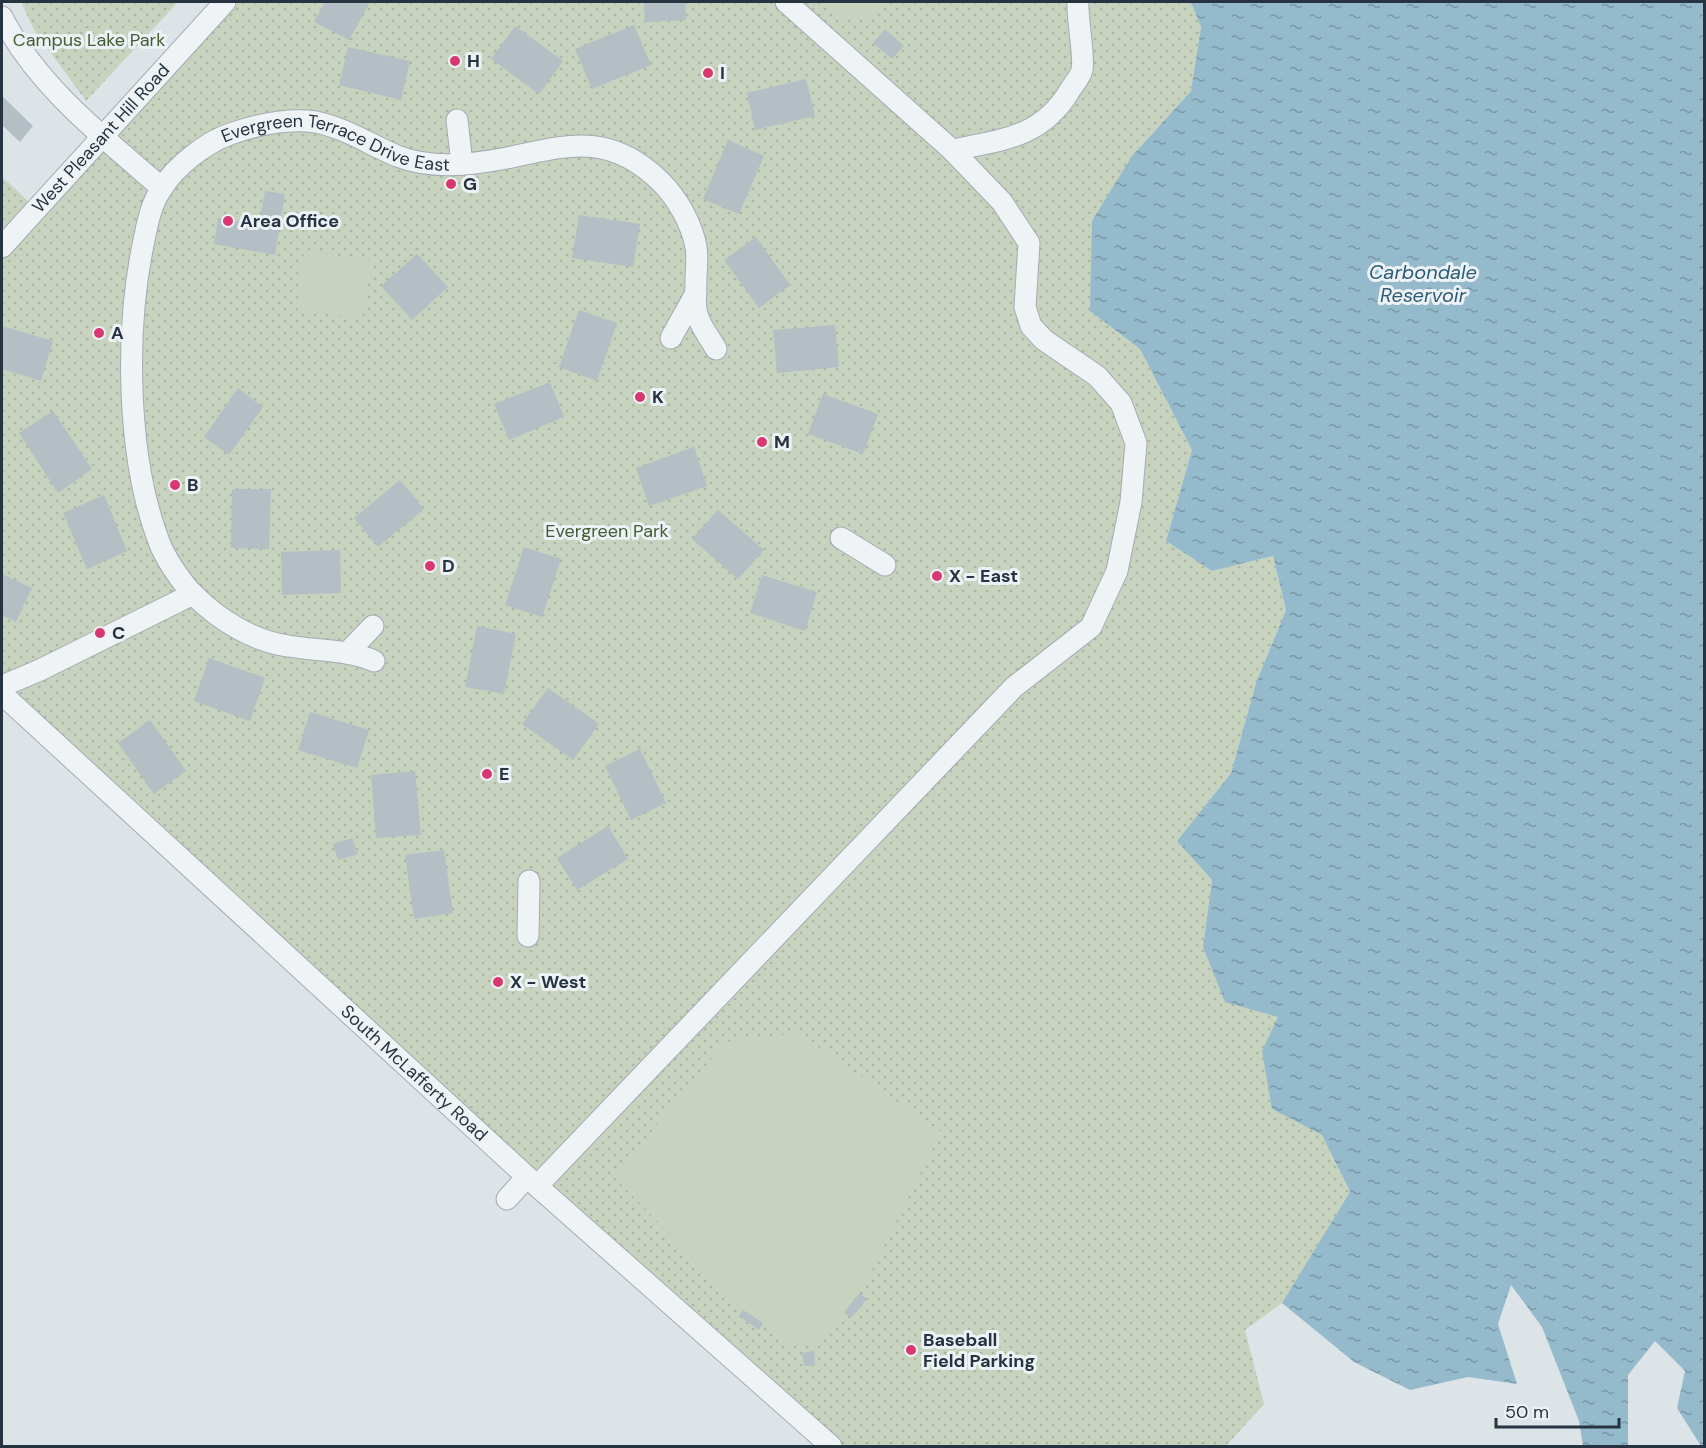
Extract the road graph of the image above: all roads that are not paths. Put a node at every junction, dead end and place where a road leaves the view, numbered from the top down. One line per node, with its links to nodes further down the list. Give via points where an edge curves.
1 (225, 2): 6 (street, West Pleasant Hill Road)
2 (786, 2): 7 (street)
3 (1078, 2): 7 (street, via 1082,69 1047,121 1024,134)
4 (2, 17): 6 (street, via 24,56)
5 (457, 120): 8 (street)
6 (103, 137): 9 (street); 10 (street, West Pleasant Hill Road)
7 (952, 150): 24 (street, via 1002,202 1029,243 1025,307 1031,326 1044,340 1097,376 1121,403 1136,443 1131,502 1117,572 1091,627 1014,687)
8 (462, 164): 9 (street, Evergreen Terrace Drive East, via 428,164 400,157 325,125 291,121 220,138 188,160); 11 (street, Evergreen Terrace Drive East, via 579,145 597,146 630,159 663,184 686,219 696,246)
9 (162, 188): 16 (street, Evergreen Terrace Drive East, via 151,211 138,267 133,393 139,466 148,509 159,543)
10 (2, 247)
11 (696, 293): 12 (street); 13 (street, Evergreen Terrace Drive East, via 697,315)
12 (671, 338)
13 (716, 349)
14 (841, 538): 15 (street)
15 (885, 566)
16 (193, 594): 18 (street, Evergreen Terrace Drive East, via 223,619 253,635 285,646); 20 (street)
17 (374, 626): 18 (street)
18 (348, 652): 19 (street, Evergreen Terrace Drive East)
19 (374, 661)
20 (2, 686)
21 (2, 694): 24 (street, South McLafferty Road)
22 (529, 881): 23 (street)
23 (528, 936)
24 (532, 1182): 25 (street); 26 (street, South McLafferty Road)
25 (507, 1199)
26 (831, 1446)

